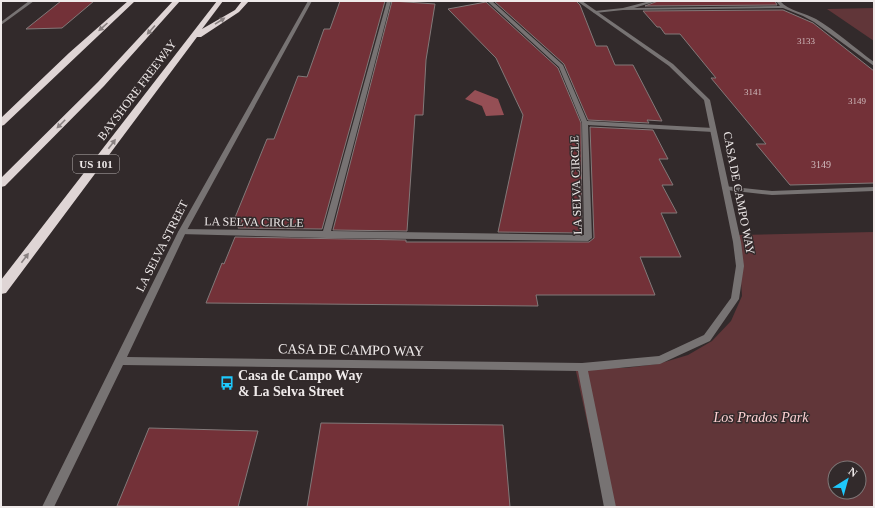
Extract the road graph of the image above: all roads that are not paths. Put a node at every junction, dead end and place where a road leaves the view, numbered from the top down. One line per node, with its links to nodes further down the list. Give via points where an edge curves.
1 (32, 1): 17 (street)
2 (132, 1): 20 (highway, one-way to 20)
3 (177, 1): 23 (highway, BAYSHORE FREEWAY, one-way to 23, via 101,84)
4 (220, 1): 18 (highway, BAYSHORE FREEWAY / US 101)
5 (246, 1): 18 (highway, one-way to 5, via 237,11)
6 (310, 1): 26 (street, LA SELVA STREET)
7 (389, 1): 27 (street)
8 (489, 1): 21 (street, LA SELVA CIRCLE, via 561,66)
9 (579, 1): 16 (street, CASA DE CAMPO WAY)
10 (636, 1): 13 (street)
11 (655, 1): 13 (street)
12 (778, 1): 14 (street)
13 (642, 4): 15 (street)
14 (783, 7): 15 (street); 19 (street, via 816,21)
15 (623, 9): 16 (street)
16 (595, 12): 22 (street, CASA DE CAMPO WAY, via 671,65 707,100)
17 (1, 24)
18 (192, 39): 28 (highway, BAYSHORE FREEWAY / US 101, one-way to 18)
19 (874, 64)
20 (1, 123)
21 (585, 123): 22 (street); 27 (street, LA SELVA CIRCLE, via 588,238)
22 (713, 130): 24 (street, CASA DE CAMPO WAY)
23 (1, 184)
24 (726, 188): 25 (street, via 772,193); 30 (street, CASA DE CAMPO WAY, via 740,266 735,299 708,338 660,360)
25 (874, 189)
26 (182, 232): 27 (street, LA SELVA CIRCLE); 29 (street, LA SELVA STREET)
27 (326, 235)
28 (1, 289)
29 (120, 362): 30 (street, CASA DE CAMPO WAY); 31 (street, LA SELVA STREET)
30 (582, 367): 32 (street)
31 (48, 507)
32 (610, 507)

